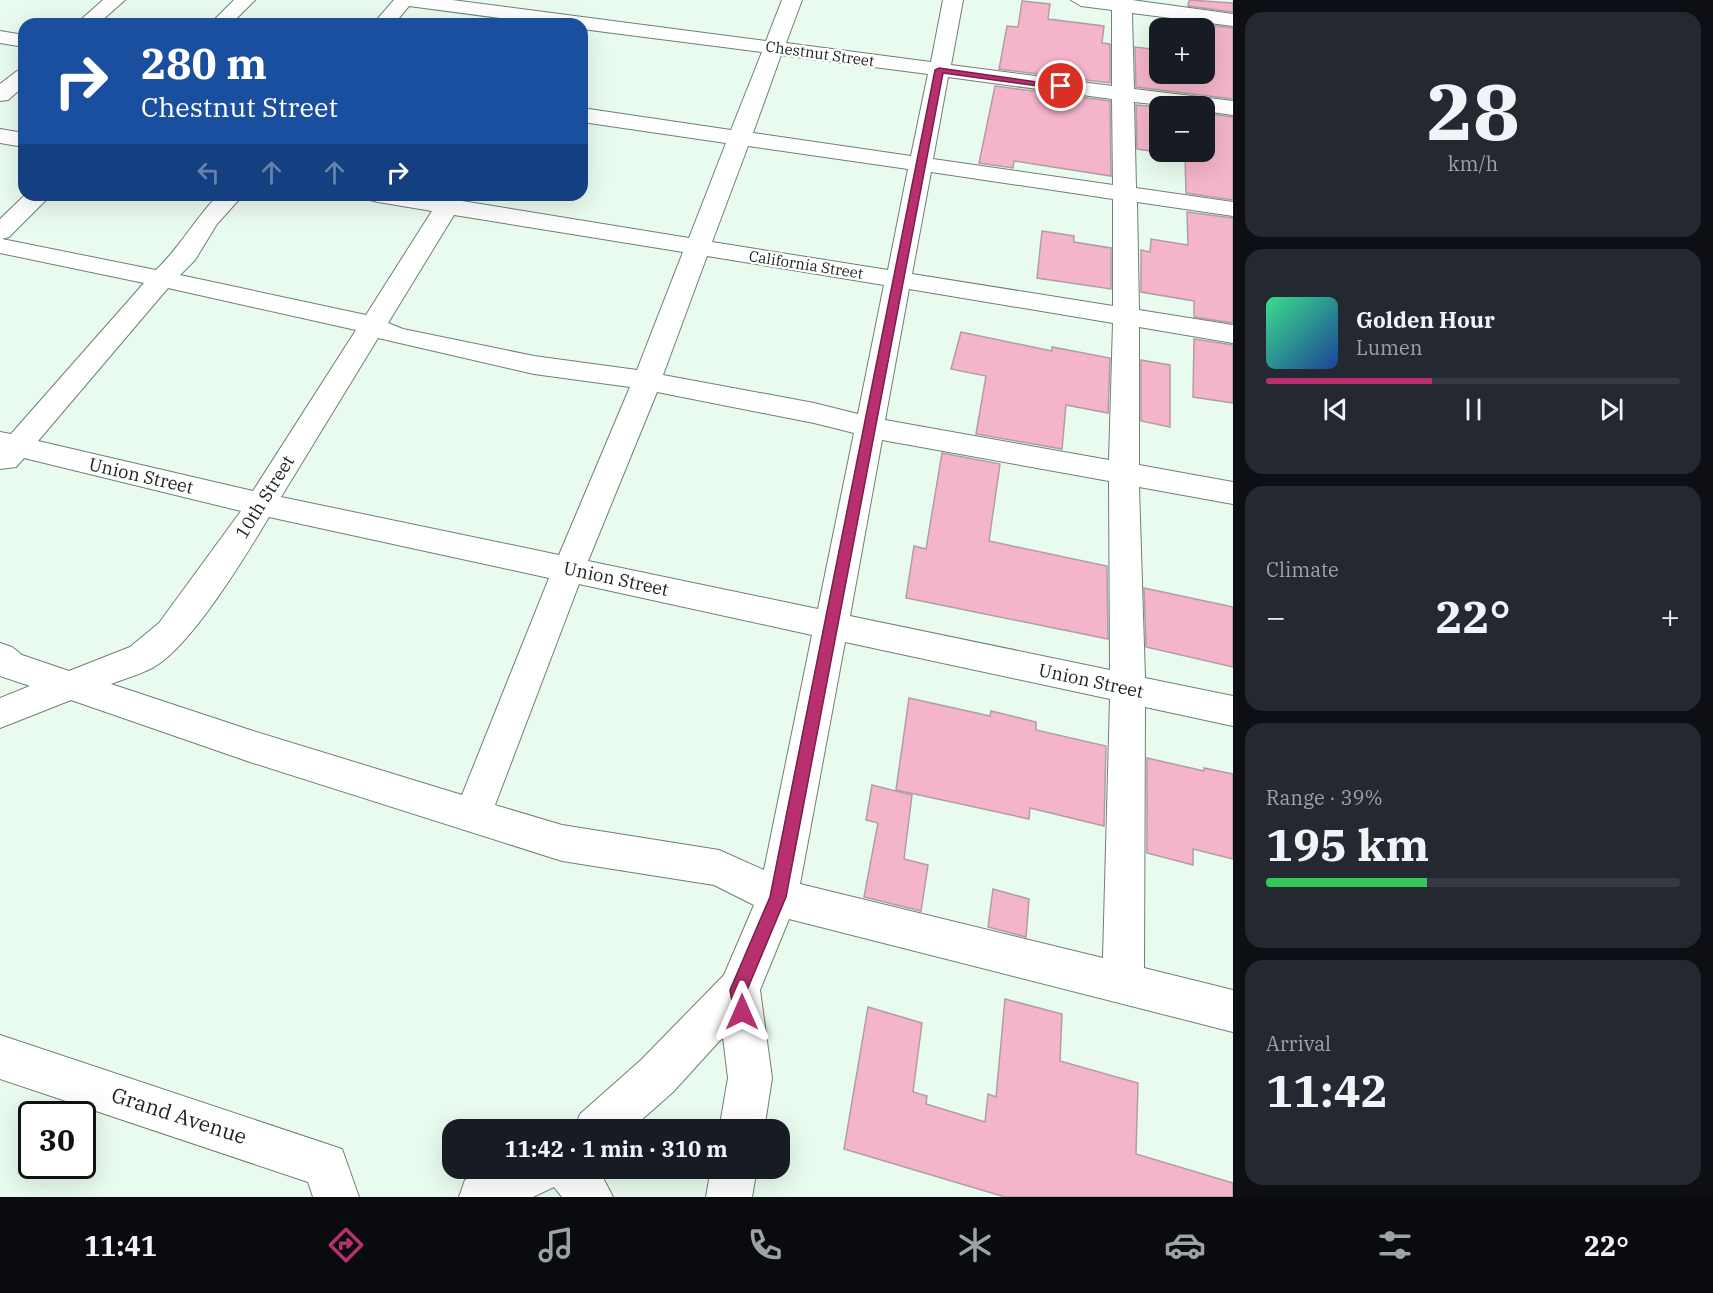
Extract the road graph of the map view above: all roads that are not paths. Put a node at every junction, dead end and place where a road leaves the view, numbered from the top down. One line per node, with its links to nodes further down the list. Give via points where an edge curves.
1 (115, 0): 9 (street)
2 (245, 0): 10 (street)
3 (405, 0): 11 (street); 12 (street, Chestnut Street)
4 (577, 0): 13 (street)
5 (792, 0): 18 (street)
6 (953, 0): 19 (street)
7 (1081, 0): 8 (street)
8 (1122, 2): 14 (street); 21 (street)
9 (93, 18)
10 (226, 18)
11 (388, 18)
12 (534, 18)
13 (566, 18)
14 (1233, 20)
15 (588, 25): 18 (street, Chestnut Street)
16 (0, 37): 17 (street)
17 (18, 40)
18 (775, 48): 19 (street, Chestnut Street); 26 (street)
19 (939, 70): 21 (street, Chestnut Street); 28 (street)
20 (18, 80): 22 (street)
21 (1123, 94): 23 (street, Chestnut Street); 29 (street)
22 (0, 95)
23 (1233, 108)
24 (588, 116): 26 (street)
25 (0, 136): 27 (street)
26 (739, 137): 28 (street); 37 (street)
27 (18, 139)
28 (921, 162): 29 (street); 39 (street)
29 (1124, 193): 34 (street); 40 (street)
30 (33, 201): 35 (street)
31 (225, 201): 38 (street, via 207,220 186,255)
32 (450, 201): 41 (street, 10th Street)
33 (456, 201): 37 (street, California Street)
34 (1233, 209)
35 (0, 232)
36 (0, 246): 38 (street)
37 (696, 247): 39 (street, California Street); 43 (street)
38 (163, 278): 41 (street, via 350,318); 45 (street)
39 (897, 280): 40 (street, California Street); 44 (street)
40 (1126, 316): 42 (street, California Street); 46 (street)
41 (370, 327): 43 (street, via 534,365); 48 (street, 10th Street)
42 (1233, 334)
43 (647, 381): 44 (street); 49 (street)
44 (868, 427): 46 (street); 50 (street)
45 (6, 452): 48 (street, Union Street)
46 (1124, 473): 47 (street); 53 (street)
47 (1233, 493)
48 (260, 504): 49 (street, Union Street); 52 (street, 10th Street, via 234,548 171,633 142,657)
49 (568, 569): 50 (street, Union Street); 56 (street)
50 (829, 625): 53 (street, Union Street); 57 (street)
51 (0, 657): 52 (street, via 10,665)
52 (69, 685): 55 (street, 10th Street); 56 (street)
53 (1128, 688): 54 (street, Union Street); 58 (street)
54 (1233, 711)
55 (0, 712)
56 (472, 816): 57 (street, via 562,843 719,868)
57 (778, 897): 58 (street); 59 (street)
58 (1123, 983): 60 (street)
59 (739, 990): 62 (street, via 657,1076); 63 (street, via 750,1078)
60 (1233, 1011)
61 (0, 1057): 67 (street, Grand Avenue, via 326,1165)
62 (608, 1119)
63 (743, 1119)
64 (520, 1179): 68 (street)
65 (577, 1179): 69 (street)
66 (732, 1179): 70 (street)
67 (336, 1197)
68 (482, 1197)
69 (590, 1197)
70 (729, 1197)

